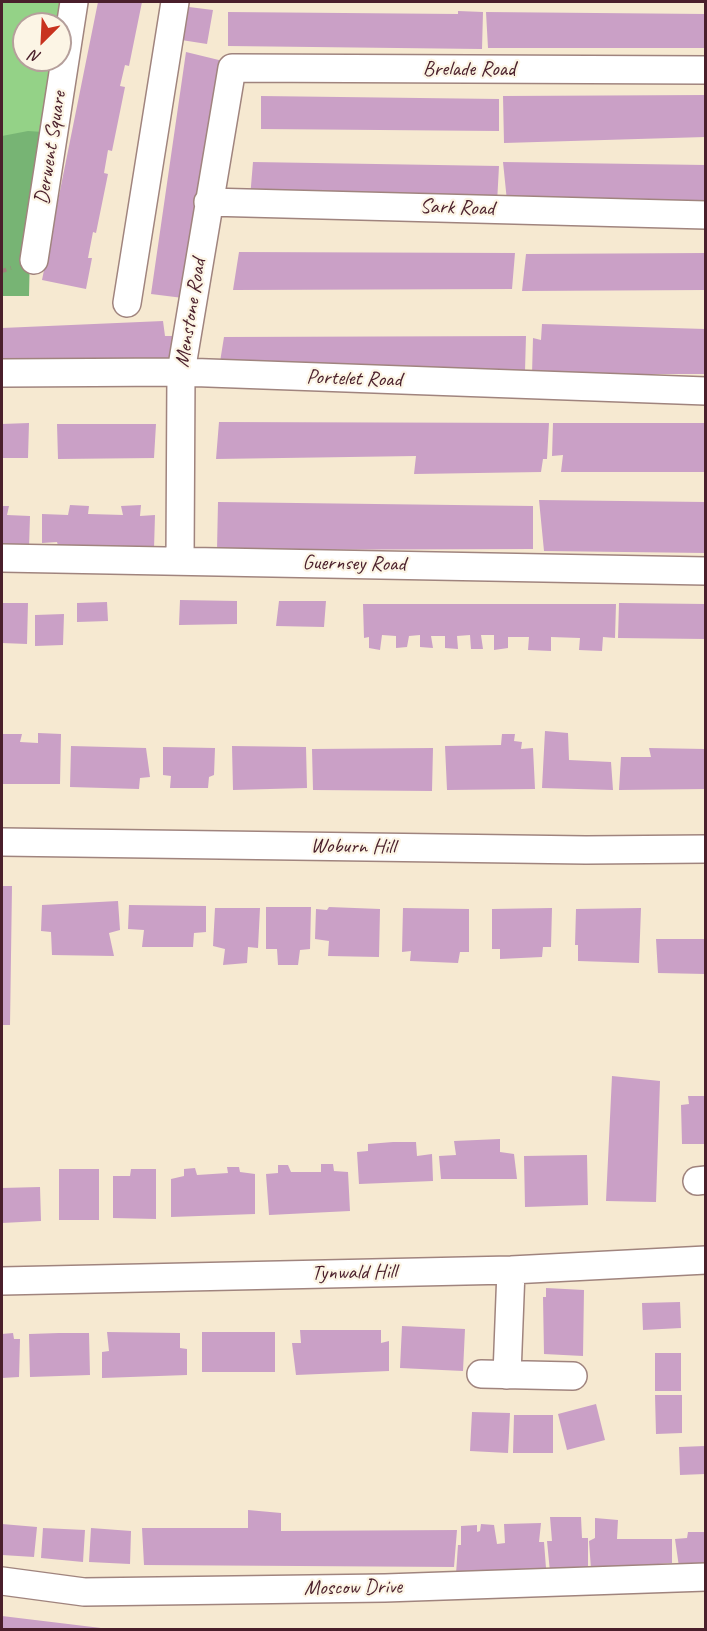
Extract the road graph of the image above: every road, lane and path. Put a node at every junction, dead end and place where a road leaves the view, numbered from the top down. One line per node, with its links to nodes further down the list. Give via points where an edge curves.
1 (74, 2): 7 (street, Derwent Square)
2 (176, 2): 8 (street)
3 (232, 68): 4 (street, Brelade Road); 5 (street, Menstone Road)
4 (705, 70)
5 (208, 202): 6 (street, Sark Road); 9 (street, Menstone Road)
6 (705, 215)
7 (34, 260)
8 (127, 303)
9 (181, 372): 10 (street, Portelet Road); 11 (street, Portelet Road); 13 (street, Menstone Road)
10 (2, 373)
11 (705, 391)
12 (2, 558): 13 (street, Guernsey Road)
13 (180, 560): 14 (street, Guernsey Road)
14 (705, 571)
15 (2, 842): 16 (street, Woburn Hill)
16 (705, 849)
17 (705, 1260): 18 (street, Tynwald Hill)
18 (511, 1270): 19 (street, Tynwald Hill); 21 (street)
19 (2, 1281)
20 (481, 1374): 21 (street)
21 (507, 1375): 22 (street)
22 (573, 1376)
23 (705, 1577): 24 (street, Moscow Drive, via 385,1588 84,1592)
24 (2, 1581)

